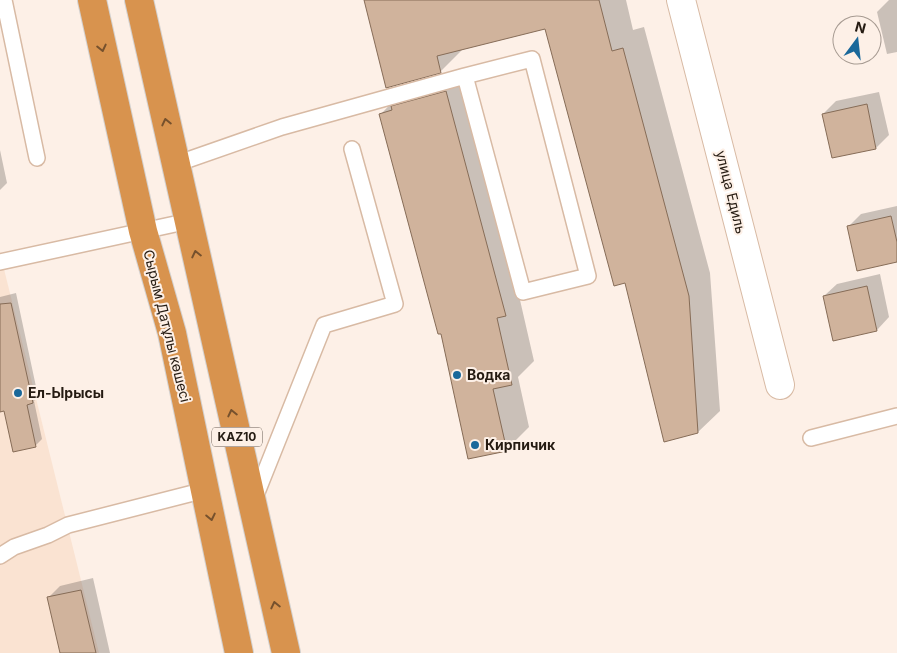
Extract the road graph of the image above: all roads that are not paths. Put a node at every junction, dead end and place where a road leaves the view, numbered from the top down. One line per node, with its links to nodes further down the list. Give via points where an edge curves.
1 (4, 0): 7 (lane)
2 (92, 0): 10 (highway, Сырым Датұлы көшесі / KAZ10, one-way to 10)
3 (139, 0): 8 (highway, KAZ10, one-way to 3)
4 (681, 0): 12 (street, улица Едиль)
5 (465, 76): 5 (lane, via 532,59 588,276 524,292); 8 (lane, via 282,127)
6 (352, 149): 16 (lane, via 395,304 324,325)
7 (37, 158)
8 (176, 164): 9 (highway, KAZ10)
9 (189, 221): 10 (lane); 16 (highway, KAZ10, one-way to 9)
10 (143, 231): 11 (lane); 15 (highway, Сырым Датұлы көшесі / KAZ10, via 172,333)
11 (0, 262)
12 (780, 385)
13 (897, 416): 14 (lane)
14 (811, 438)
15 (205, 490): 17 (lane, via 68,525); 18 (highway, Сырым Датұлы көшесі / KAZ10, one-way to 18)
16 (252, 504): 19 (highway, KAZ10, one-way to 16)
17 (0, 556)
18 (239, 653)
19 (286, 653)

